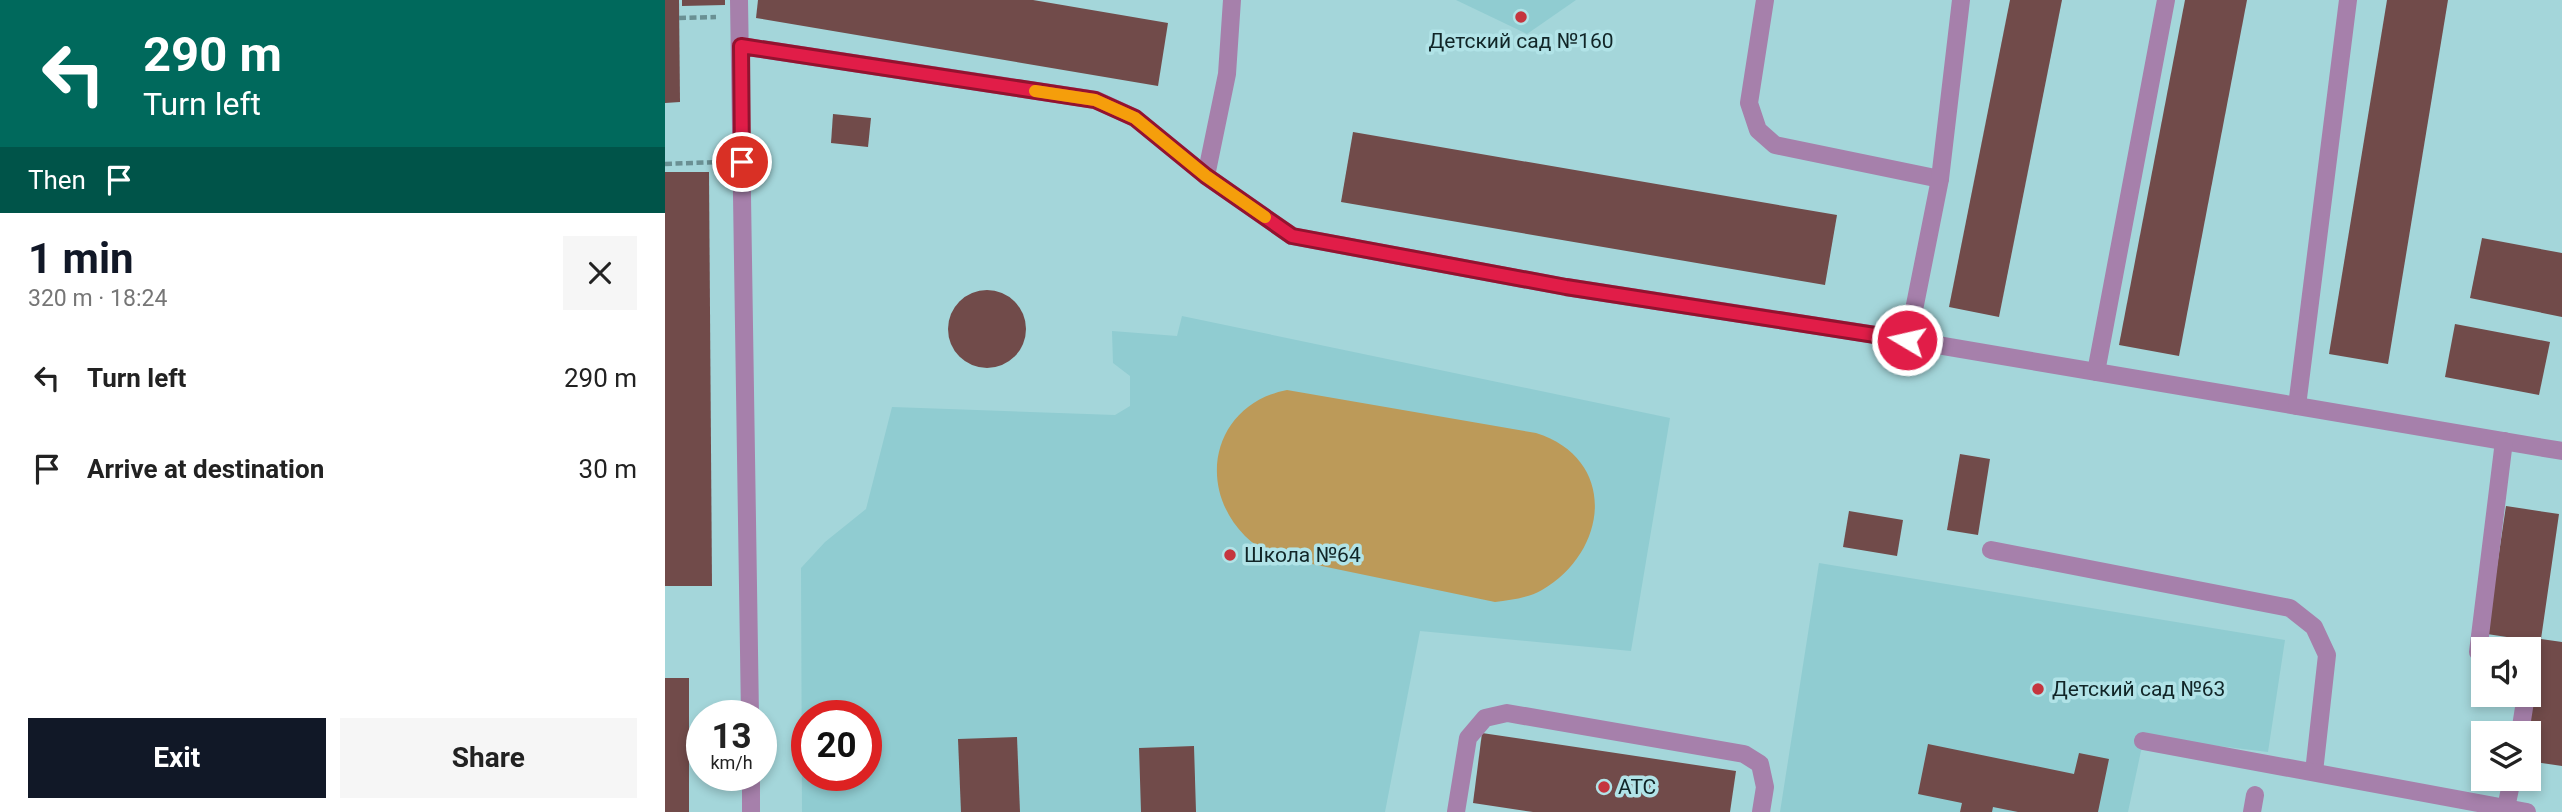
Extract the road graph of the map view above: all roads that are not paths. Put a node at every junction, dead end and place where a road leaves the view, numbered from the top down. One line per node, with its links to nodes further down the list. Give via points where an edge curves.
1 (1232, 0): 8 (lane, via 1227,74)
2 (1765, 0): 9 (lane, via 1749,103 1758,130 1775,145)
3 (1961, 0): 9 (lane)
4 (2166, 0): 11 (lane)
5 (2348, 0): 12 (lane)
6 (739, 8): 7 (lane)
7 (741, 46): 8 (lane, via 1095,100 1135,118); 17 (lane)
8 (1206, 176): 10 (lane, via 1292,236 1566,287)
9 (1940, 179): 10 (lane)
10 (1907, 340): 11 (lane)
11 (2097, 372): 12 (lane)
12 (2297, 406): 13 (lane)
13 (2504, 441): 14 (lane); 16 (lane)
14 (2562, 450)
15 (1991, 550): 19 (lane, via 2290,608 2314,628 2327,655)
16 (2481, 637)
17 (750, 700)
18 (2143, 741): 19 (lane)
19 (2314, 772): 22 (lane)
20 (751, 791): 23 (lane)
21 (2510, 791): 22 (lane)
22 (2506, 808): 26 (lane)
23 (751, 812)
24 (1456, 812): 25 (lane, via 1468,738 1485,718 1507,713 1744,754 1760,764 1765,787)
25 (1761, 812)
26 (2527, 812)

